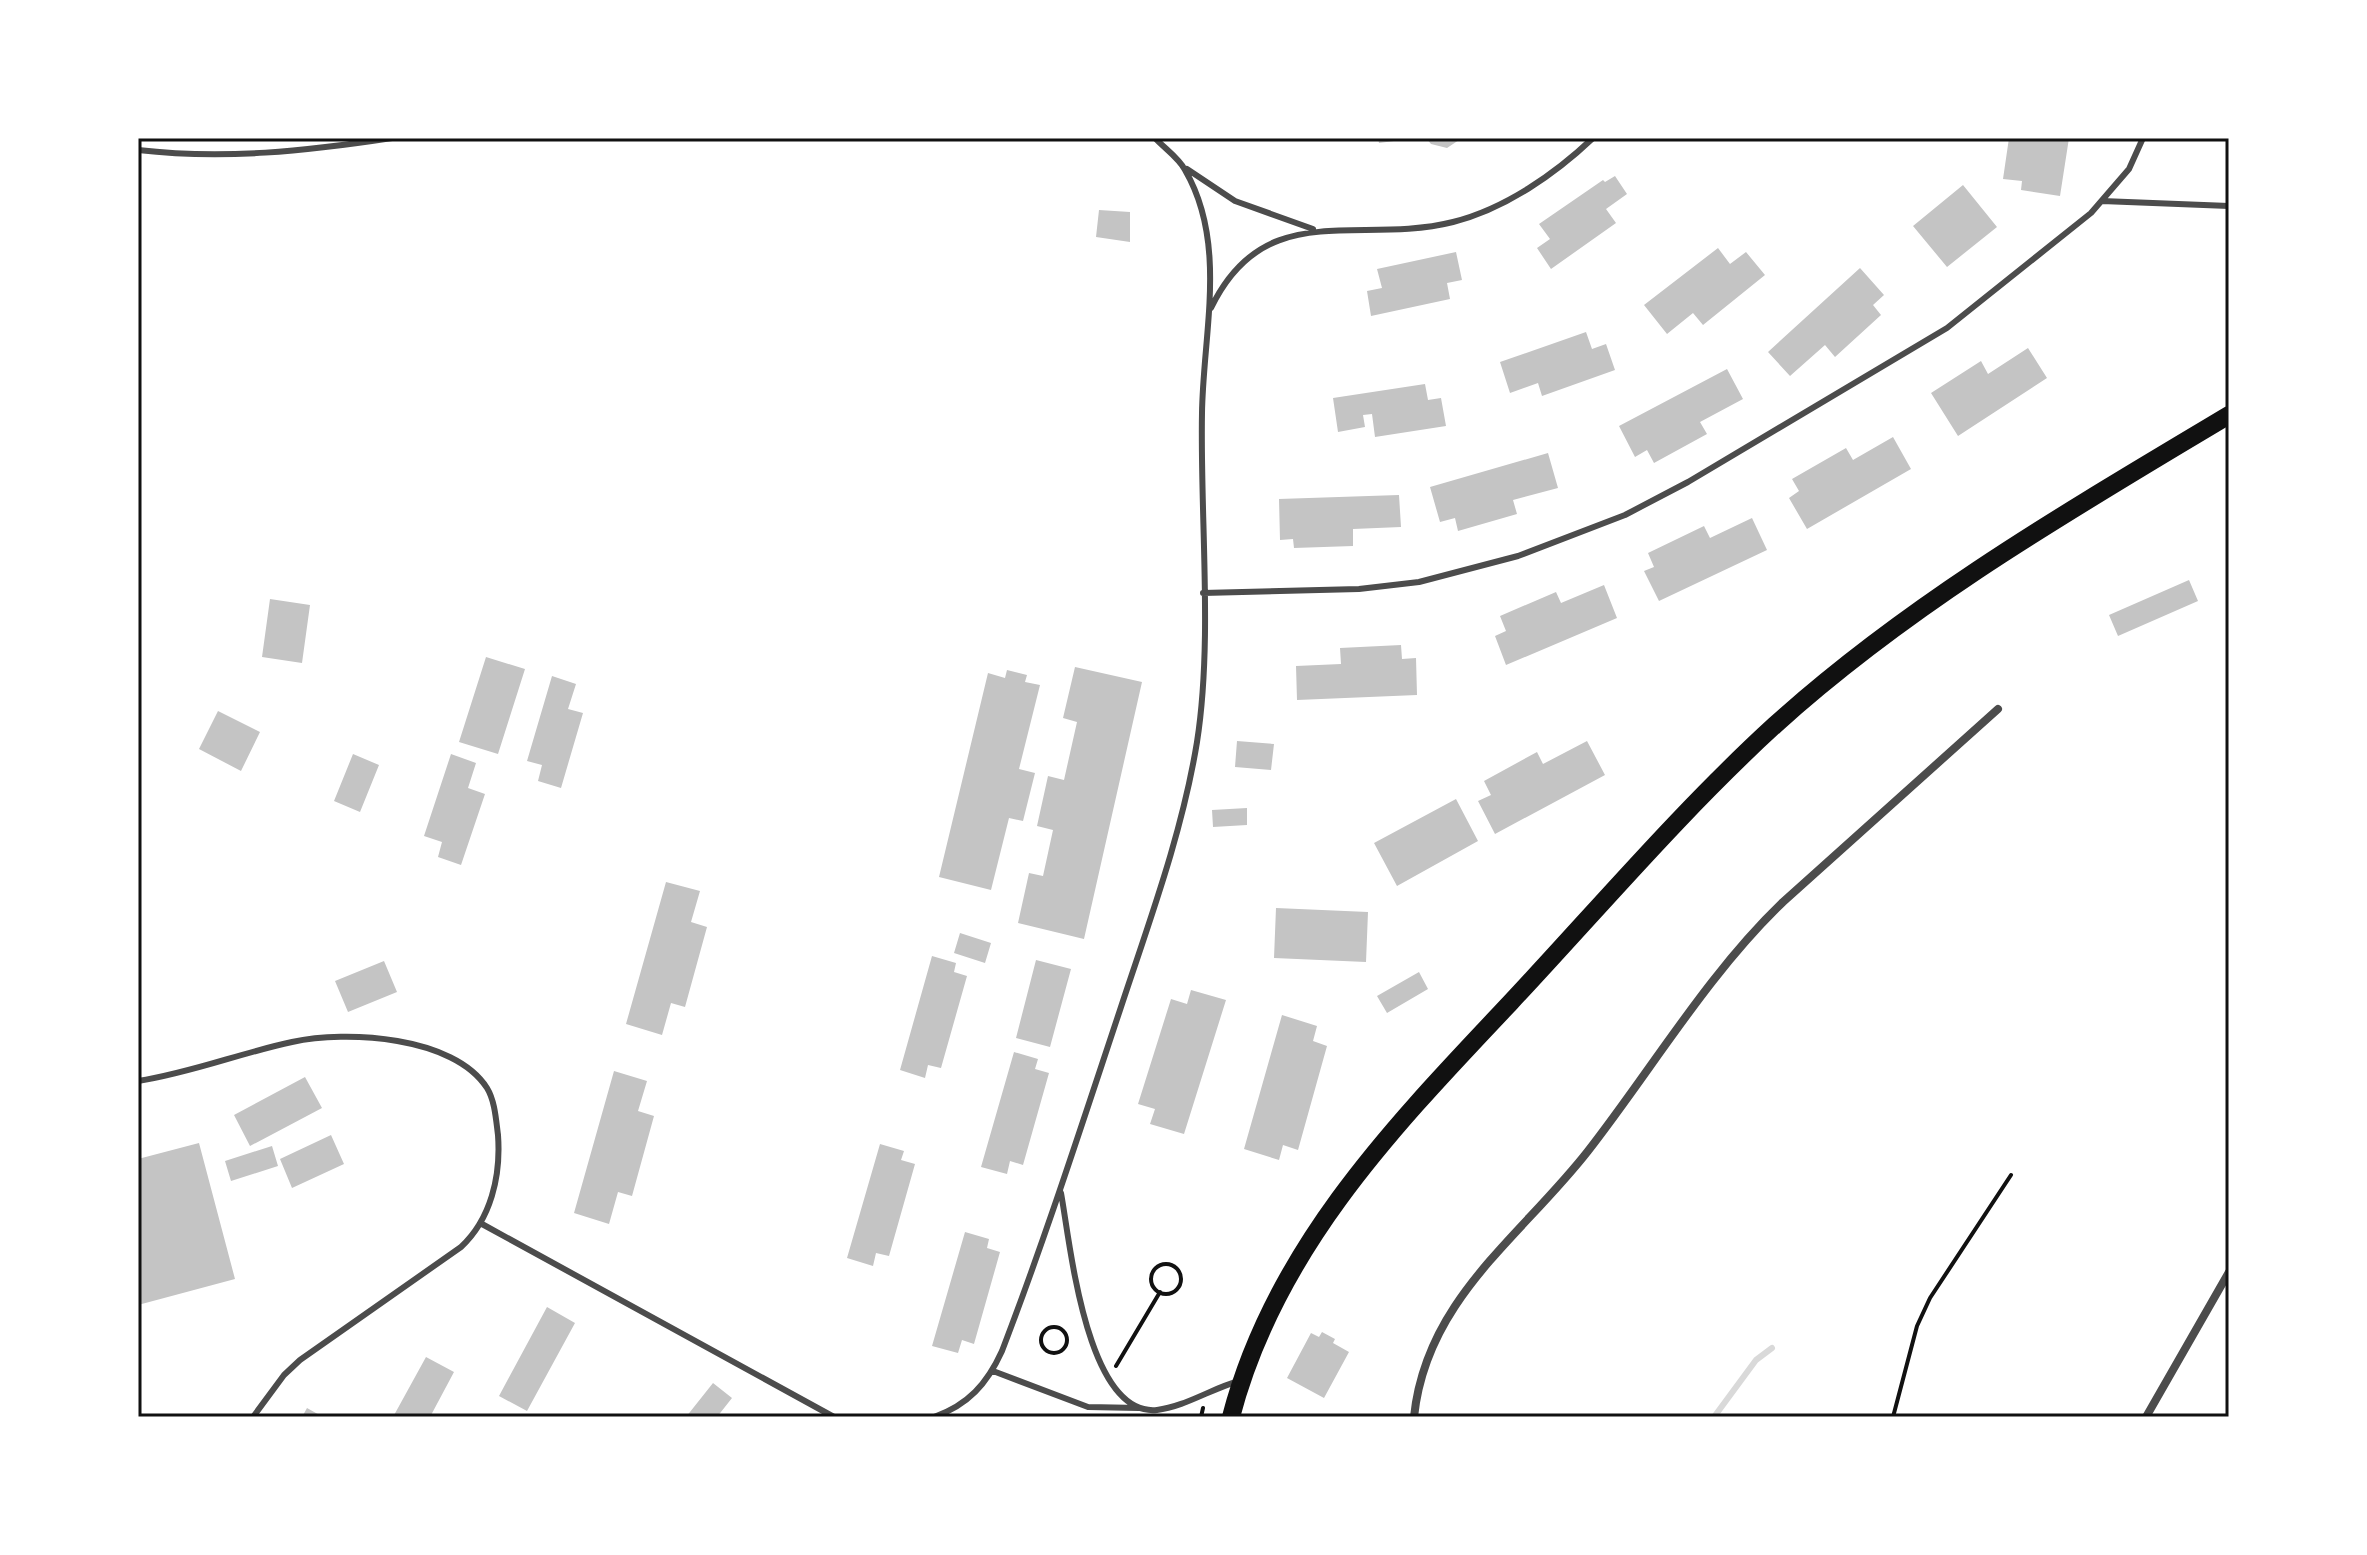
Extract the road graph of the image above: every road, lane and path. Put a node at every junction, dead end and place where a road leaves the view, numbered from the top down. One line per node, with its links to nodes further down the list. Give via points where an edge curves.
1 (392, 138): 5 (lane, via 274,154)
2 (1155, 138): 6 (lane)
3 (1593, 138): 9 (lane, via 1536,183 1468,218 1401,230)
4 (2143, 138): 7 (lane, via 2129,169)
5 (138, 150)
6 (1185, 167): 9 (lane, via 1235,201); 10 (lane, via 1205,233)
7 (2102, 201): 8 (lane); 12 (lane, via 1924,344 1625,515 1518,556 1419,582)
8 (2229, 206)
9 (1316, 230): 10 (lane, via 1290,235 1250,255 1228,276)
10 (1211, 308): 12 (lane, via 1202,414)
11 (2229, 415): 23 (highway, via 1932,601 1795,708 1714,783 1428,1090 1344,1189 1287,1275)
12 (1203, 593): 16 (lane, via 1200,713 1186,793 1160,891)
13 (1998, 709): 29 (street, via 1754,933 1589,1150 1486,1263 1441,1333 1423,1373)
14 (138, 1081): 17 (lane, via 311,1039 399,1041 441,1054 479,1079 493,1101 498,1162)
15 (2011, 1175): 30 (path, via 1930,1298 1917,1326)
16 (1060, 1189): 21 (lane); 22 (lane, via 1086,1326)
17 (482, 1224): 25 (lane, via 461,1247 300,1360); 26 (lane)
18 (2229, 1272): 31 (street)
19 (1160, 1292): 19 (path, via 1178,1288 1180,1275 1172,1266 1154,1271 1152,1283); 22 (path)
20 (1044, 1349): 20 (path, via 1054,1354 1065,1349 1064,1332 1053,1327 1043,1332)
21 (993, 1371): 24 (lane, via 1088,1407); 27 (lane, via 972,1396)
22 (1109, 1378): 24 (lane, via 1122,1396)
23 (1242, 1380): 24 (lane, via 1158,1410); 28 (highway)
24 (1143, 1408)
25 (253, 1417)
26 (834, 1417)
27 (934, 1417)
28 (1231, 1417)
29 (1414, 1417)
30 (1893, 1417)
31 (2146, 1417)

